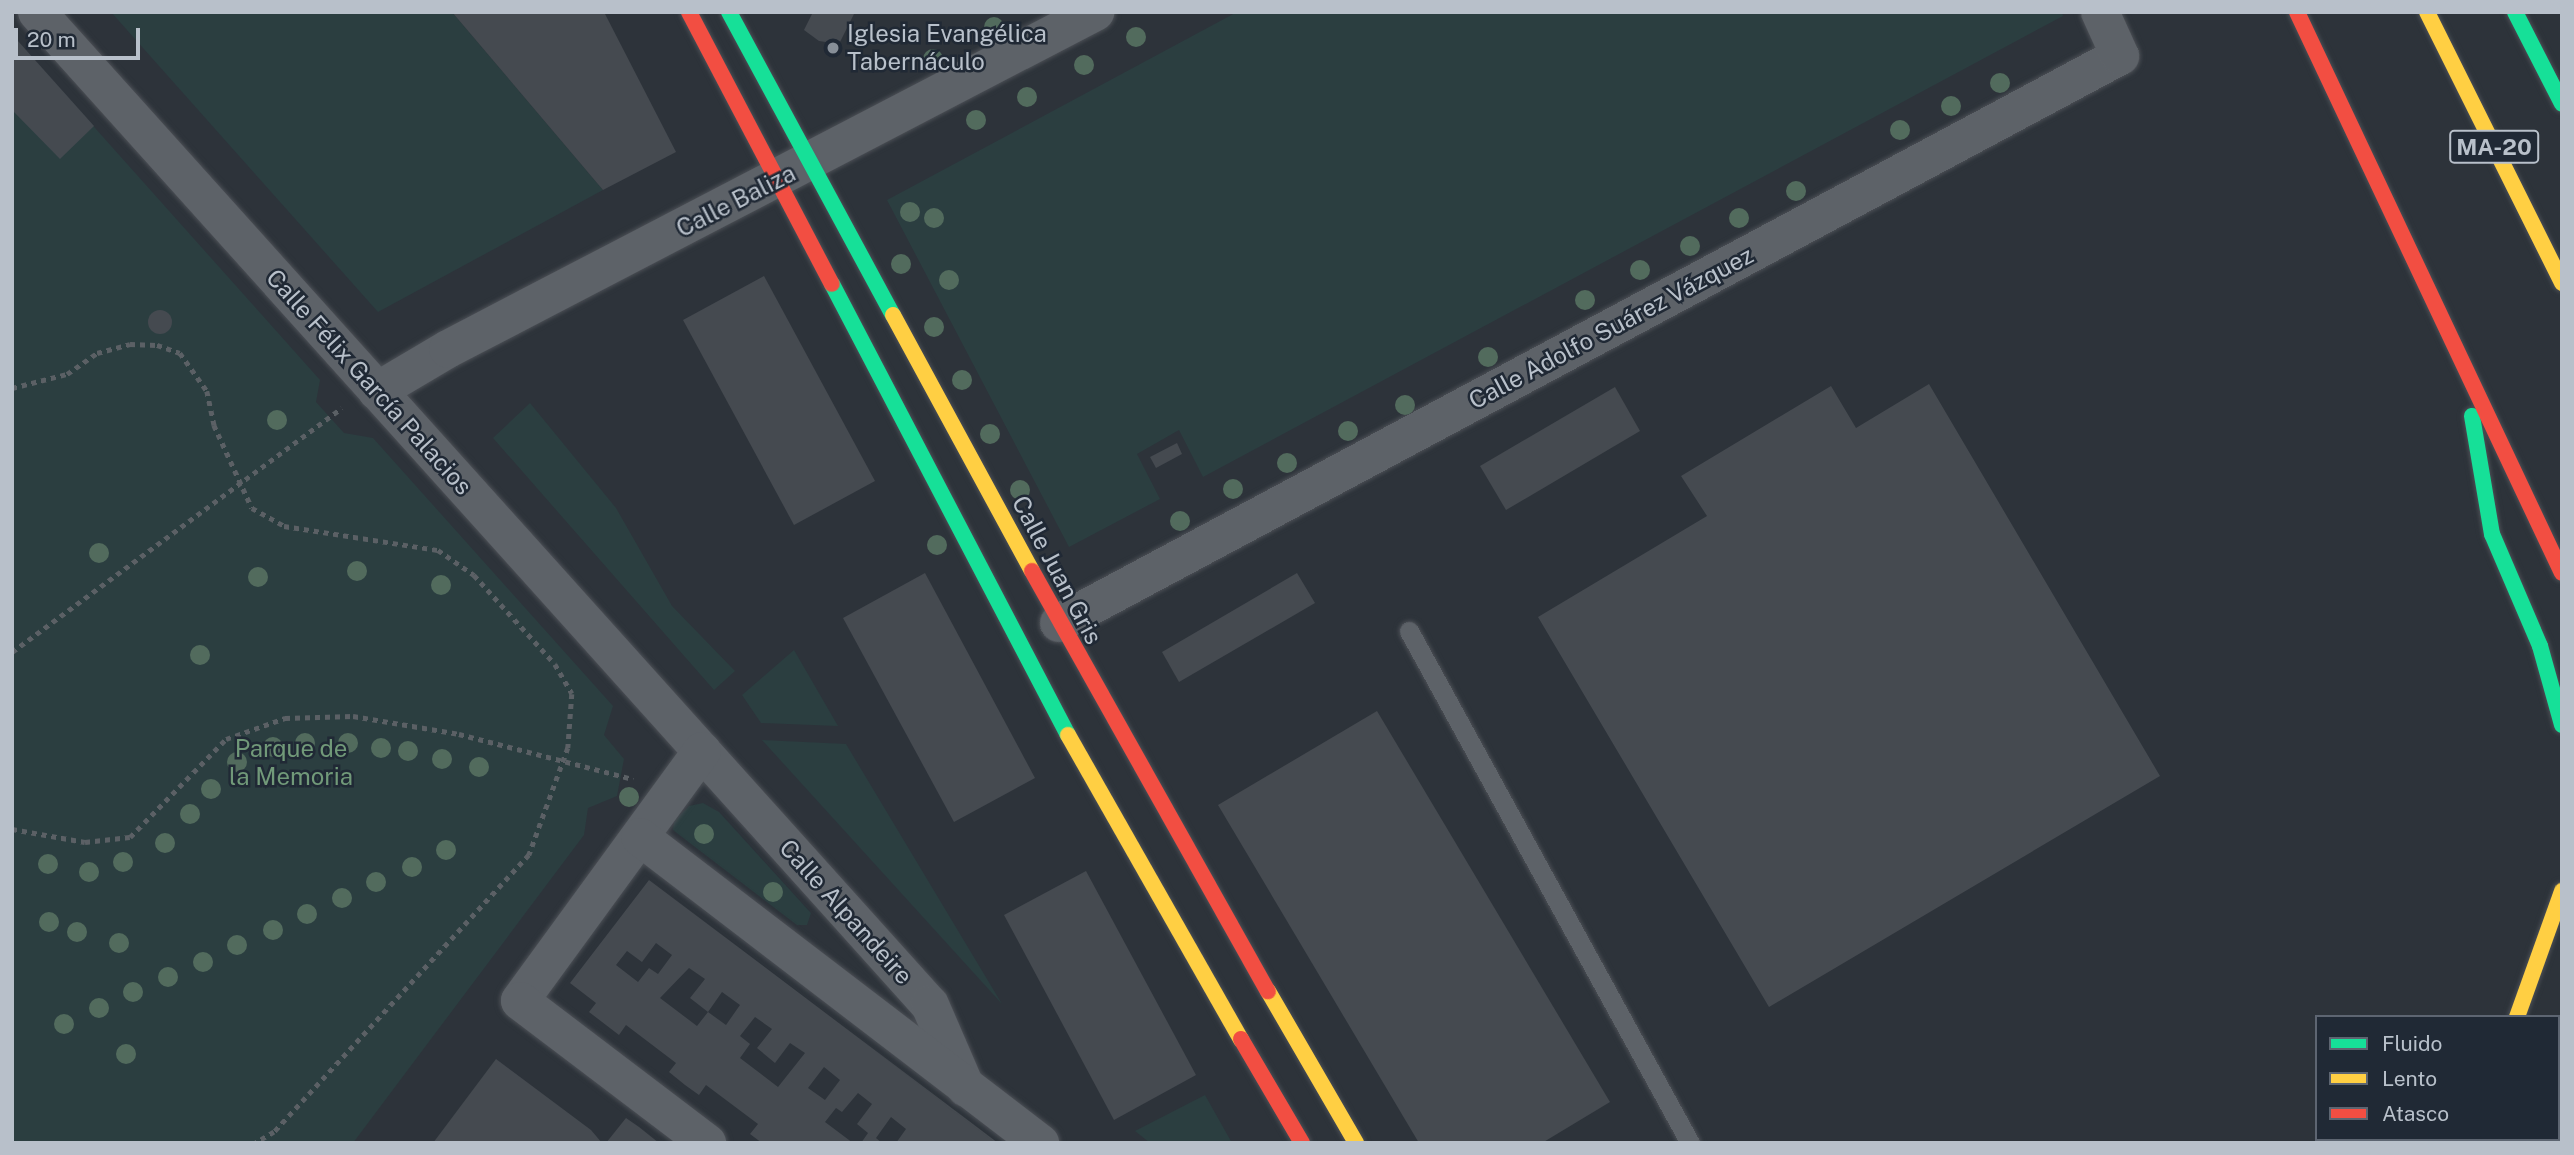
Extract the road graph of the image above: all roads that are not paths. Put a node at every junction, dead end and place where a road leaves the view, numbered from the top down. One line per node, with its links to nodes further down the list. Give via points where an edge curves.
1 (37, 12): 14 (street, Calle Félix García Palacios)
2 (689, 12): 11 (main road)
3 (729, 12): 10 (main road, Calle Juan Gris)
4 (1095, 12): 10 (street, Calle Baliza)
5 (2100, 12): 16 (street, Calle Adolfo Suárez Vázquez, via 2120,56)
6 (2297, 12): 13 (main road)
7 (2427, 12): 12 (main road, MA-20)
8 (2515, 12): 9 (main road, MA-20)
9 (2562, 104)
10 (811, 162): 11 (street, Calle Baliza); 16 (main road, Calle Juan Gris)
11 (775, 181): 14 (street, Calle Baliza); 26 (main road, via 1100,797)
12 (2562, 283)
13 (2465, 376): 15 (main road); 18 (main road, via 2492,534 2540,646)
14 (364, 396): 19 (street, Calle Félix García Palacios)
15 (2562, 573)
16 (1059, 623): 27 (main road, Calle Juan Gris)
17 (1409, 631): 28 (lane)
18 (2562, 725)
19 (702, 751): 20 (street); 23 (street, Calle Alpandeire, via 930,1005)
20 (640, 837): 23 (street, Calle Alpandeire); 24 (street, via 520,1001)
21 (2562, 891): 22 (main road)
22 (2518, 1015)
23 (966, 1088): 25 (street, Calle Alpandeire)
24 (707, 1143)
25 (1040, 1143)
26 (1302, 1143)
27 (1356, 1143)
28 (1690, 1143)

